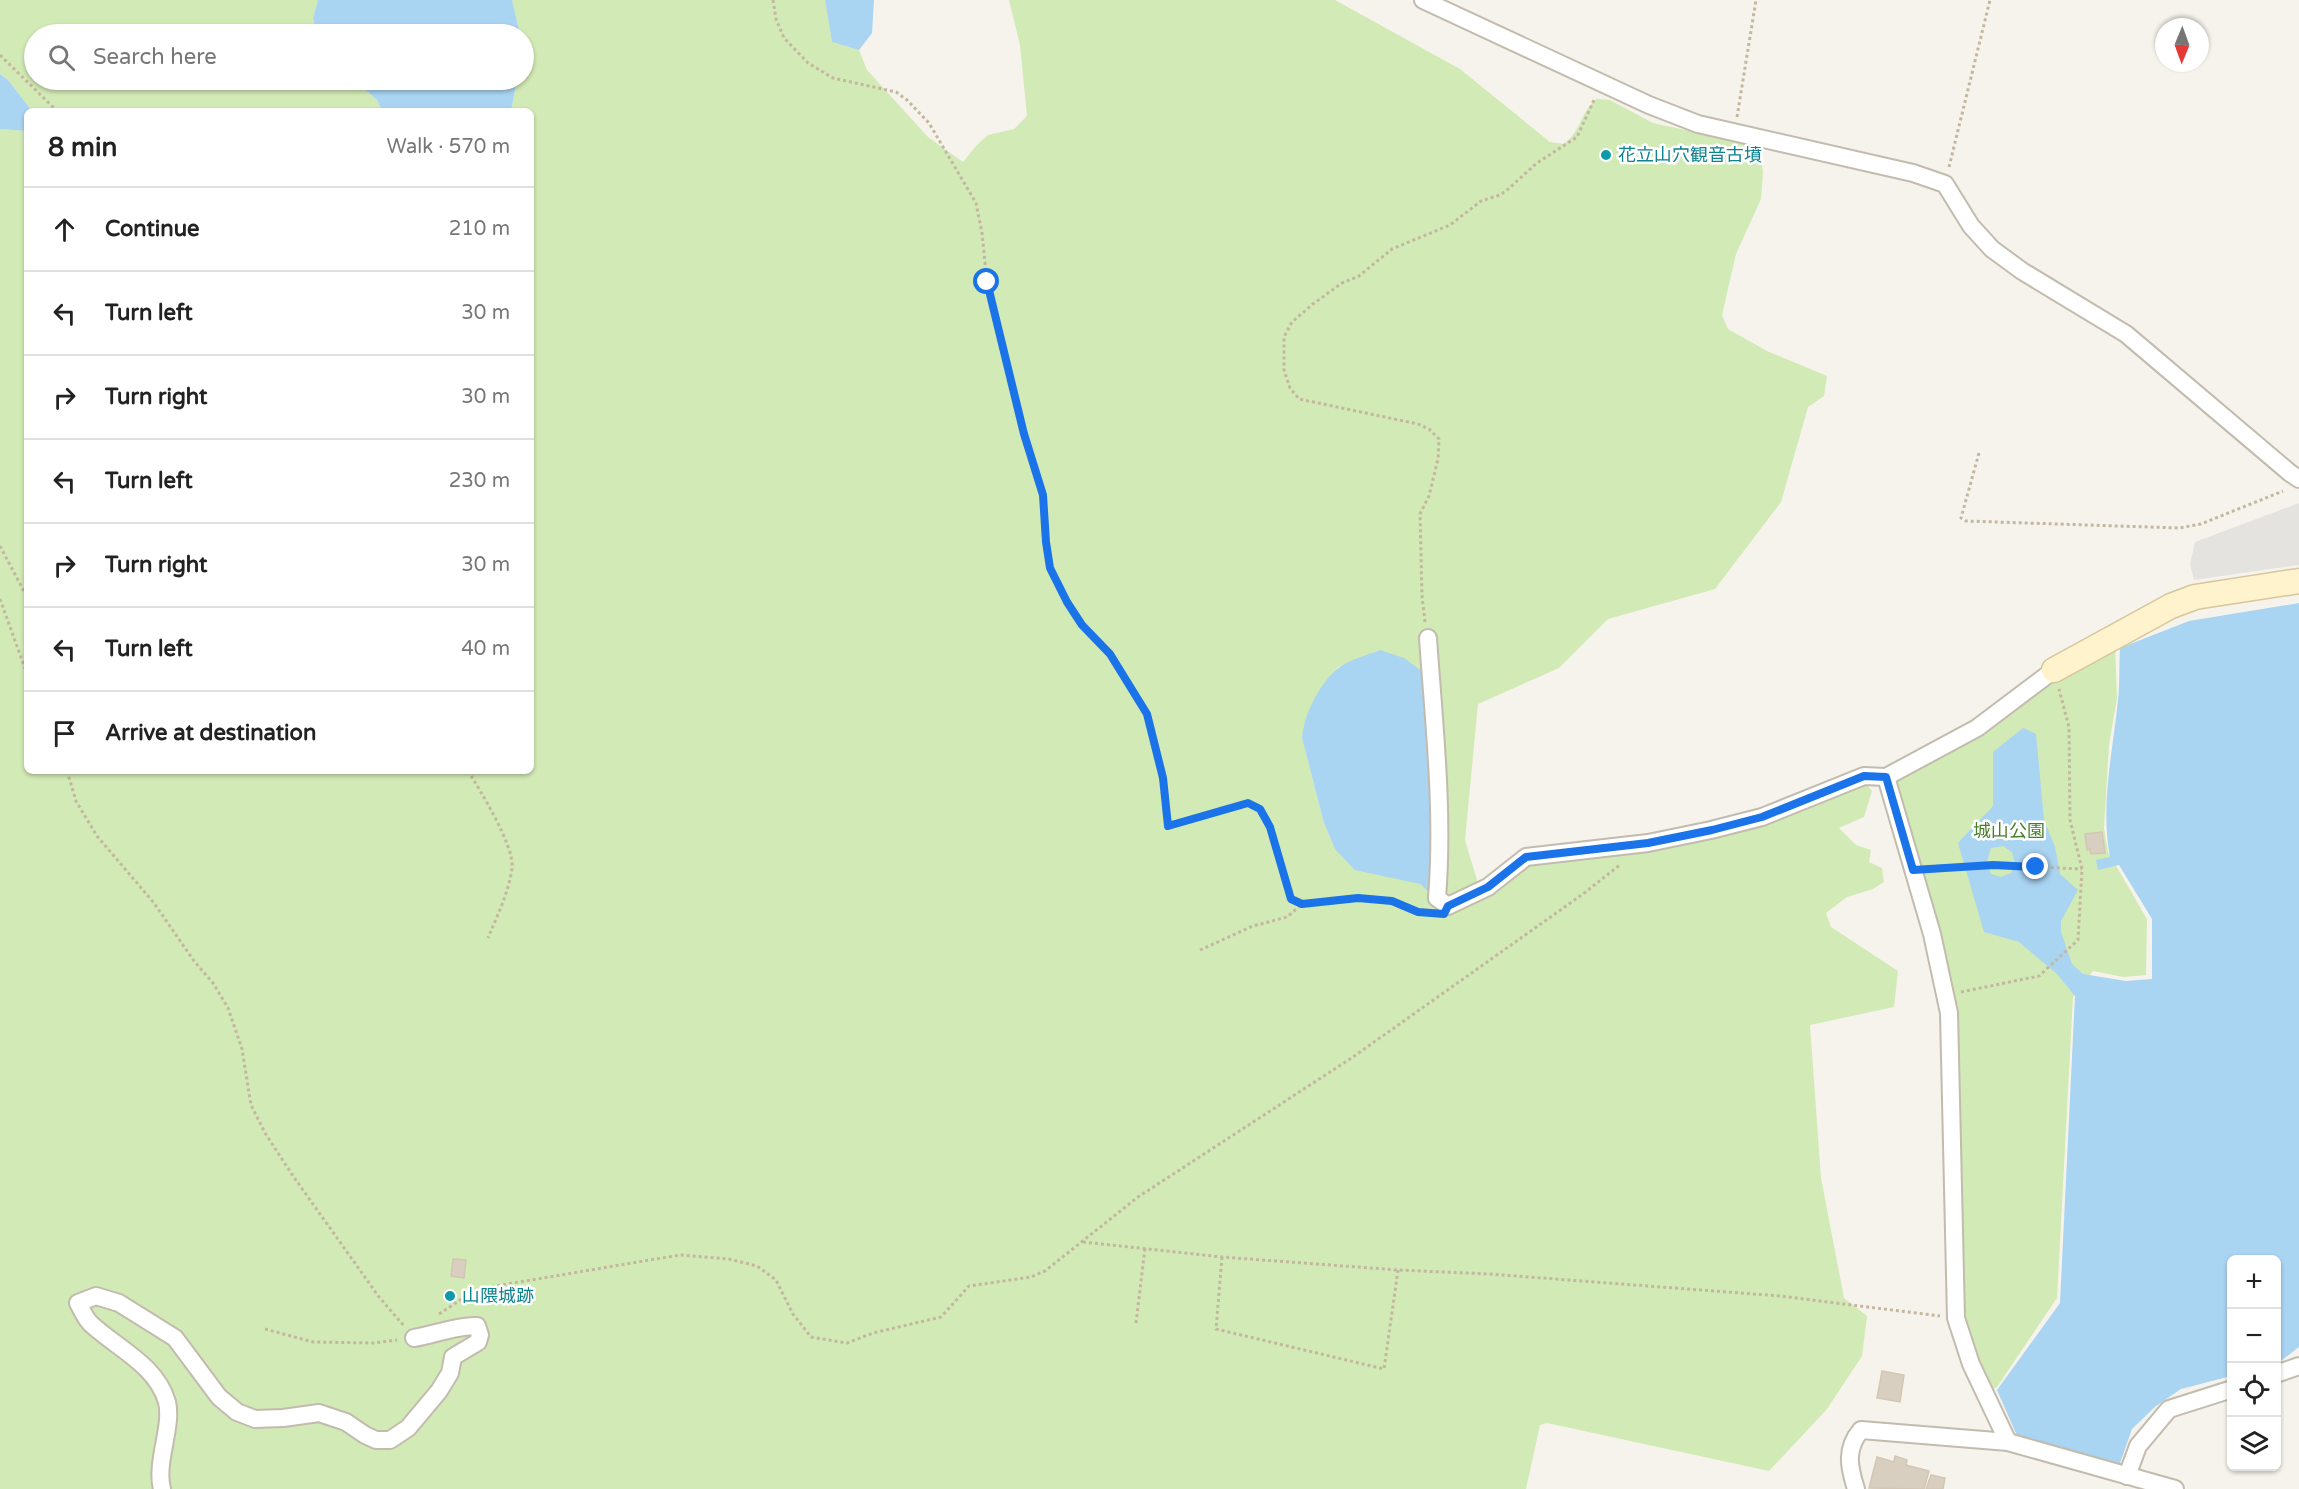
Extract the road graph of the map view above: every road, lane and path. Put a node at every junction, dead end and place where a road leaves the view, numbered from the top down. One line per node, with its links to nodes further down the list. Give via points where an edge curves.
1 (773, 0): 27 (path, via 784,38 808,63 833,78 896,92 907,100 929,123 976,203 987,282 1043,495 1050,568 1082,625 1110,654 1147,714 1163,778 1168,826 1248,803 1260,809 1270,827 1291,899)
2 (1423, 0): 7 (street)
3 (1756, 0): 10 (path)
4 (1990, 0): 11 (path)
5 (0, 55): 6 (path)
6 (24, 79)
7 (1601, 83): 10 (street, via 1688,120); 18 (path, via 1577,137 1537,163 1500,195 1481,201 1450,225 1392,249 1359,276 1342,283 1292,322 1284,337 1284,370 1299,399 1418,424 1439,439 1429,496 1420,513 1422,596)
8 (36, 90): 9 (path)
9 (54, 108)
10 (1734, 132): 11 (street, via 1913,173)
11 (1945, 184): 13 (street, via 1971,226 1992,249 2127,334 2290,473)
12 (1979, 453): 13 (path, via 1962,511 1961,518 1966,521 2179,528 2201,524)
13 (2294, 484)
14 (0, 546): 16 (path)
15 (2299, 581): 20 (street, via 2205,596 2171,606)
16 (24, 591)
17 (0, 599): 19 (path)
18 (1428, 638): 28 (street, via 1438,768 1437,898)
19 (24, 666)
20 (2054, 670): 23 (street, via 1977,728); 25 (path, via 2069,727 2070,820)
21 (69, 774): 39 (path, via 76,801 97,836 154,903 228,1008 242,1050 251,1105 265,1133 373,1288)
22 (470, 774): 29 (path, via 506,842 513,865)
23 (1886, 777): 24 (street, via 1864,776 1762,817); 26 (street)
24 (1648, 843): 28 (street, via 1526,857 1488,887); 32 (path, via 1583,894 1372,1043 1138,1197)
25 (2082, 869): 26 (path, via 1993,865); 31 (path, via 2078,940 2039,976)
26 (1913, 870): 31 (street)
27 (1302, 904): 28 (path, via 1358,898 1392,901 1418,912 1444,914); 30 (path, via 1287,917 1253,926)
28 (1448, 906)
29 (488, 938)
30 (1200, 950)
31 (1946, 996): 36 (street, via 1950,1023)
32 (1082, 1242): 33 (path); 39 (path, via 1046,1271 1031,1277 969,1286 941,1317 847,1343 811,1337 793,1314 776,1280 757,1266 681,1255 477,1289 441,1312)
33 (1145, 1248): 34 (path); 37 (path)
34 (1222, 1257): 35 (path); 35 (path, via 1216,1329 1384,1369)
35 (1398, 1270): 36 (path, via 1780,1296)
36 (1956, 1318): 43 (street, via 1971,1364)
37 (1136, 1323)
38 (265, 1329): 39 (path, via 313,1342 374,1343)
39 (414, 1338): 45 (street, via 465,1326 477,1326 480,1335 478,1342 453,1357 450,1373 439,1392 408,1428 390,1440 376,1440 346,1422 319,1413 255,1419 237,1412 219,1397 175,1338 119,1304 96,1296 78,1303 89,1322 160,1384 168,1404 161,1458)
40 (2299, 1366): 41 (street)
41 (2281, 1373)
42 (2227, 1391): 44 (street, via 2169,1409 2138,1446)
43 (2008, 1442): 44 (street); 46 (street, via 1861,1430 1852,1440 1849,1465)
44 (2127, 1476): 47 (street)
45 (162, 1489)
46 (1857, 1489)
47 (2175, 1489)

